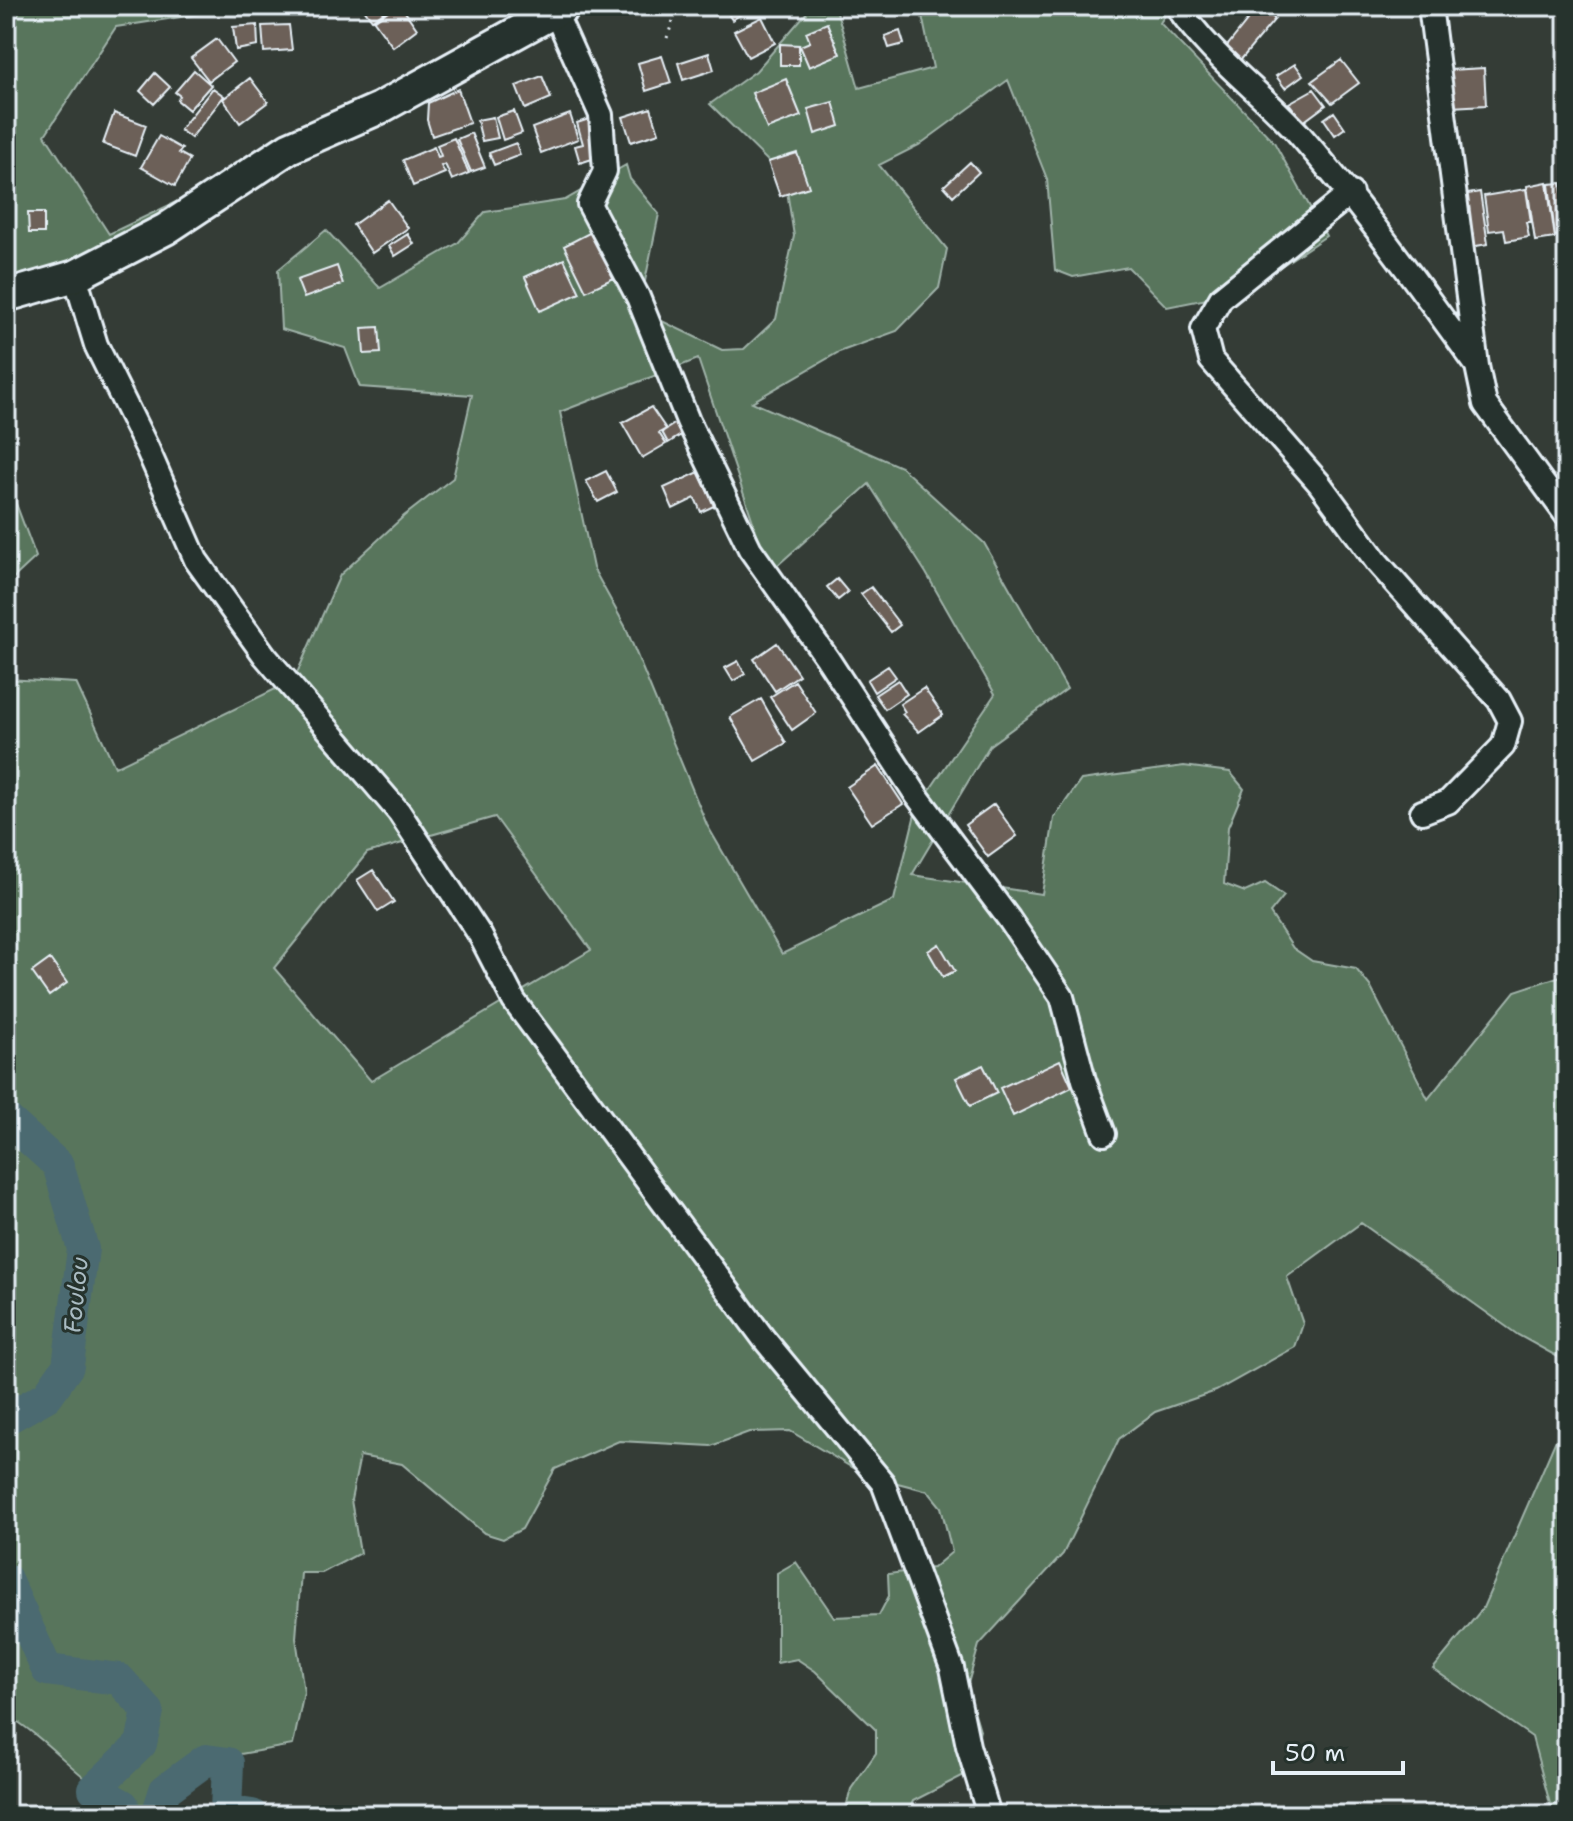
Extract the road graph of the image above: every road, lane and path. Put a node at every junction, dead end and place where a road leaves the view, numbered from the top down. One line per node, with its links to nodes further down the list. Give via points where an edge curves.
1 (678, 6): 5 (path)
2 (1177, 6): 6 (street, via 1196,35 1288,123)
3 (1430, 6): 9 (street)
4 (560, 9): 7 (street, via 380,108 289,148 166,229); 12 (street, via 601,115 605,171 589,204 638,297 688,421 750,549 917,796 1062,997)
5 (667, 38)
6 (1351, 193): 9 (street); 11 (street, via 1221,298 1203,329 1211,360 1499,700 1510,721 1503,746 1448,802)
7 (75, 276): 8 (street); 13 (street, via 96,345 196,560 265,656 399,812 480,935 514,1001 764,1339 883,1483 952,1668)
8 (6, 296)
9 (1477, 366): 10 (street, via 1485,404)
10 (1567, 516)
11 (1422, 812)
12 (1104, 1134)
13 (989, 1815)

